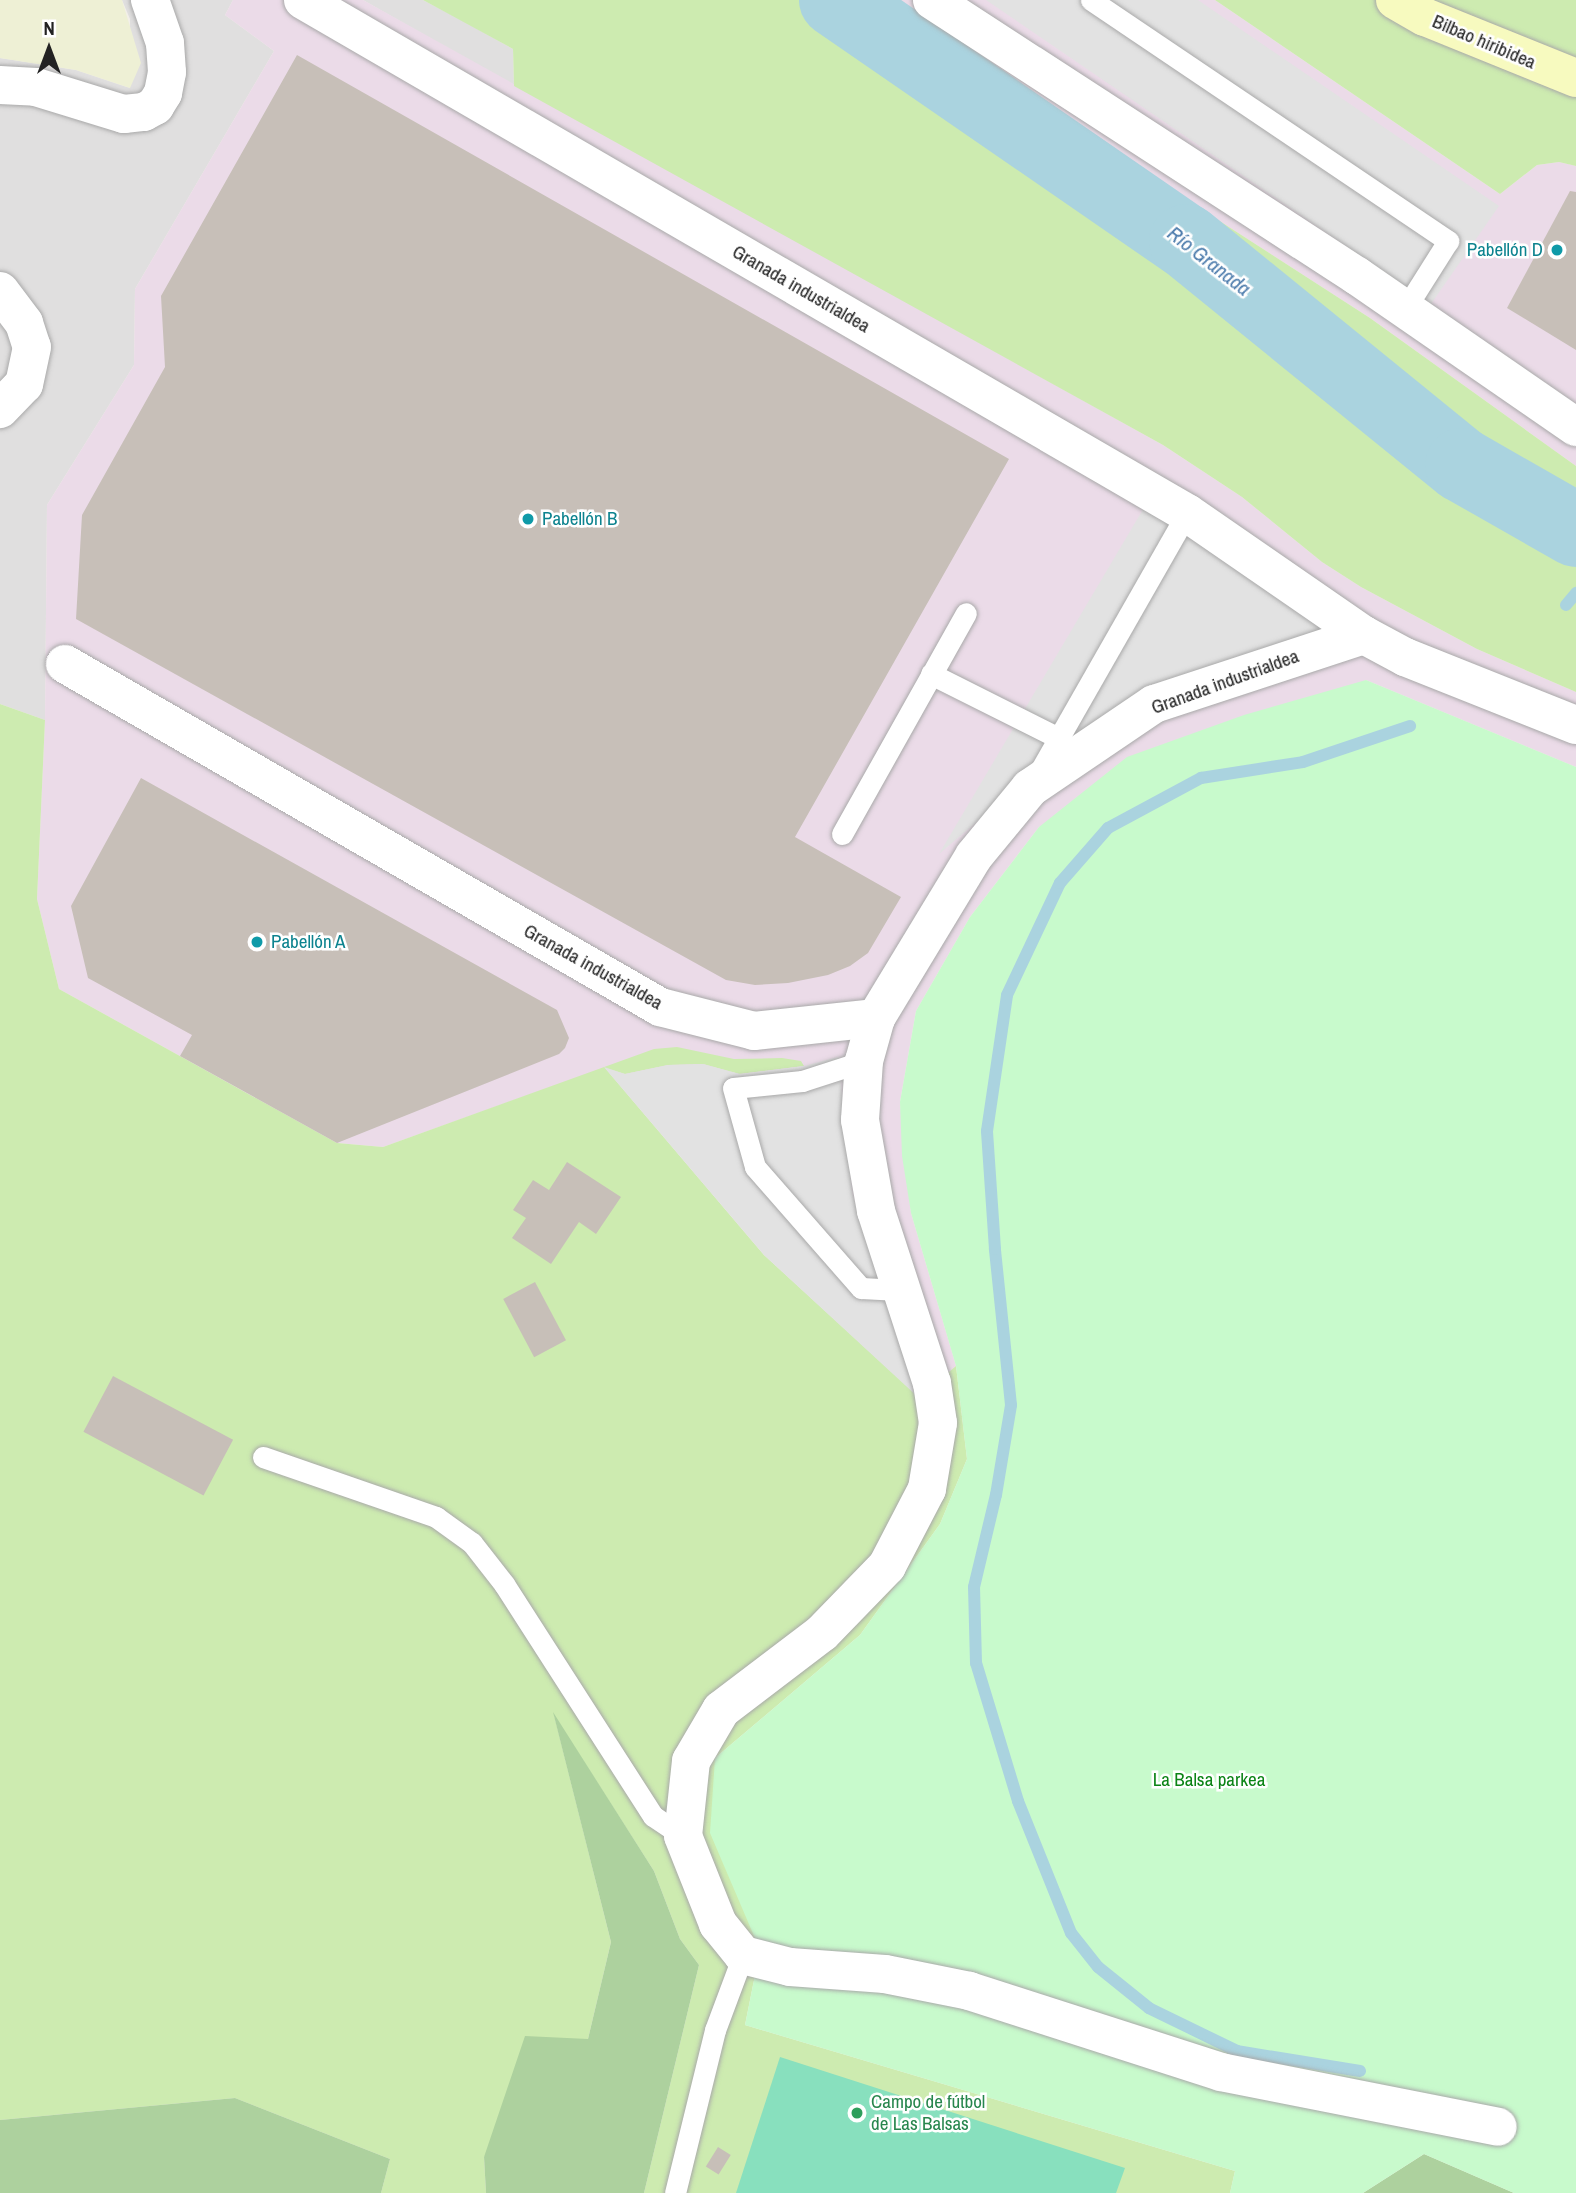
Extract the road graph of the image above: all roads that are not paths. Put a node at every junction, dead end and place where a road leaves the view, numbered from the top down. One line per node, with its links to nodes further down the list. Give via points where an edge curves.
1 (150, 0): 7 (street, via 165,43 167,72 155,106 124,114 36,87)
2 (303, 0): 12 (street, Granada industrialdea)
3 (932, 0): 9 (street)
4 (1091, 0): 9 (lane, via 1448,242)
5 (1395, 0): 6 (street, Bilbao hiribidea, via 1425,17)
6 (1576, 78)
7 (0, 85)
8 (0, 292): 10 (street, via 24,324 32,347 24,384)
9 (1405, 309): 11 (street)
10 (0, 409)
11 (1576, 427)
12 (1187, 513): 14 (street, Granada industrialdea); 18 (lane)
13 (966, 613): 16 (lane)
14 (1364, 635): 17 (street, Granada industrialdea, via 1405,657); 19 (street, Granada industrialdea, via 1154,704)
15 (65, 664): 21 (street, Granada industrialdea, via 660,1007 754,1031)
16 (931, 674): 18 (lane); 20 (lane)
17 (1576, 725)
18 (1059, 738): 19 (lane)
19 (1030, 788): 21 (street, Granada industrialdea, via 974,856)
20 (842, 834)
21 (876, 1017): 22 (street)
22 (864, 1061): 23 (street, via 860,1120 876,1211); 23 (lane, via 802,1081 733,1088 755,1167 861,1288)
23 (899, 1290): 25 (street, via 934,1396 938,1423 927,1489 887,1566 822,1633 720,1710 691,1761)
24 (262, 1457): 25 (lane, via 436,1517 472,1543 504,1584 653,1815)
25 (683, 1836): 26 (street, via 718,1924)
26 (743, 1955): 27 (street, via 790,1967 885,1974 969,1991 1221,2072); 28 (lane, via 715,2029)
27 (1497, 2127)
28 (675, 2193)

